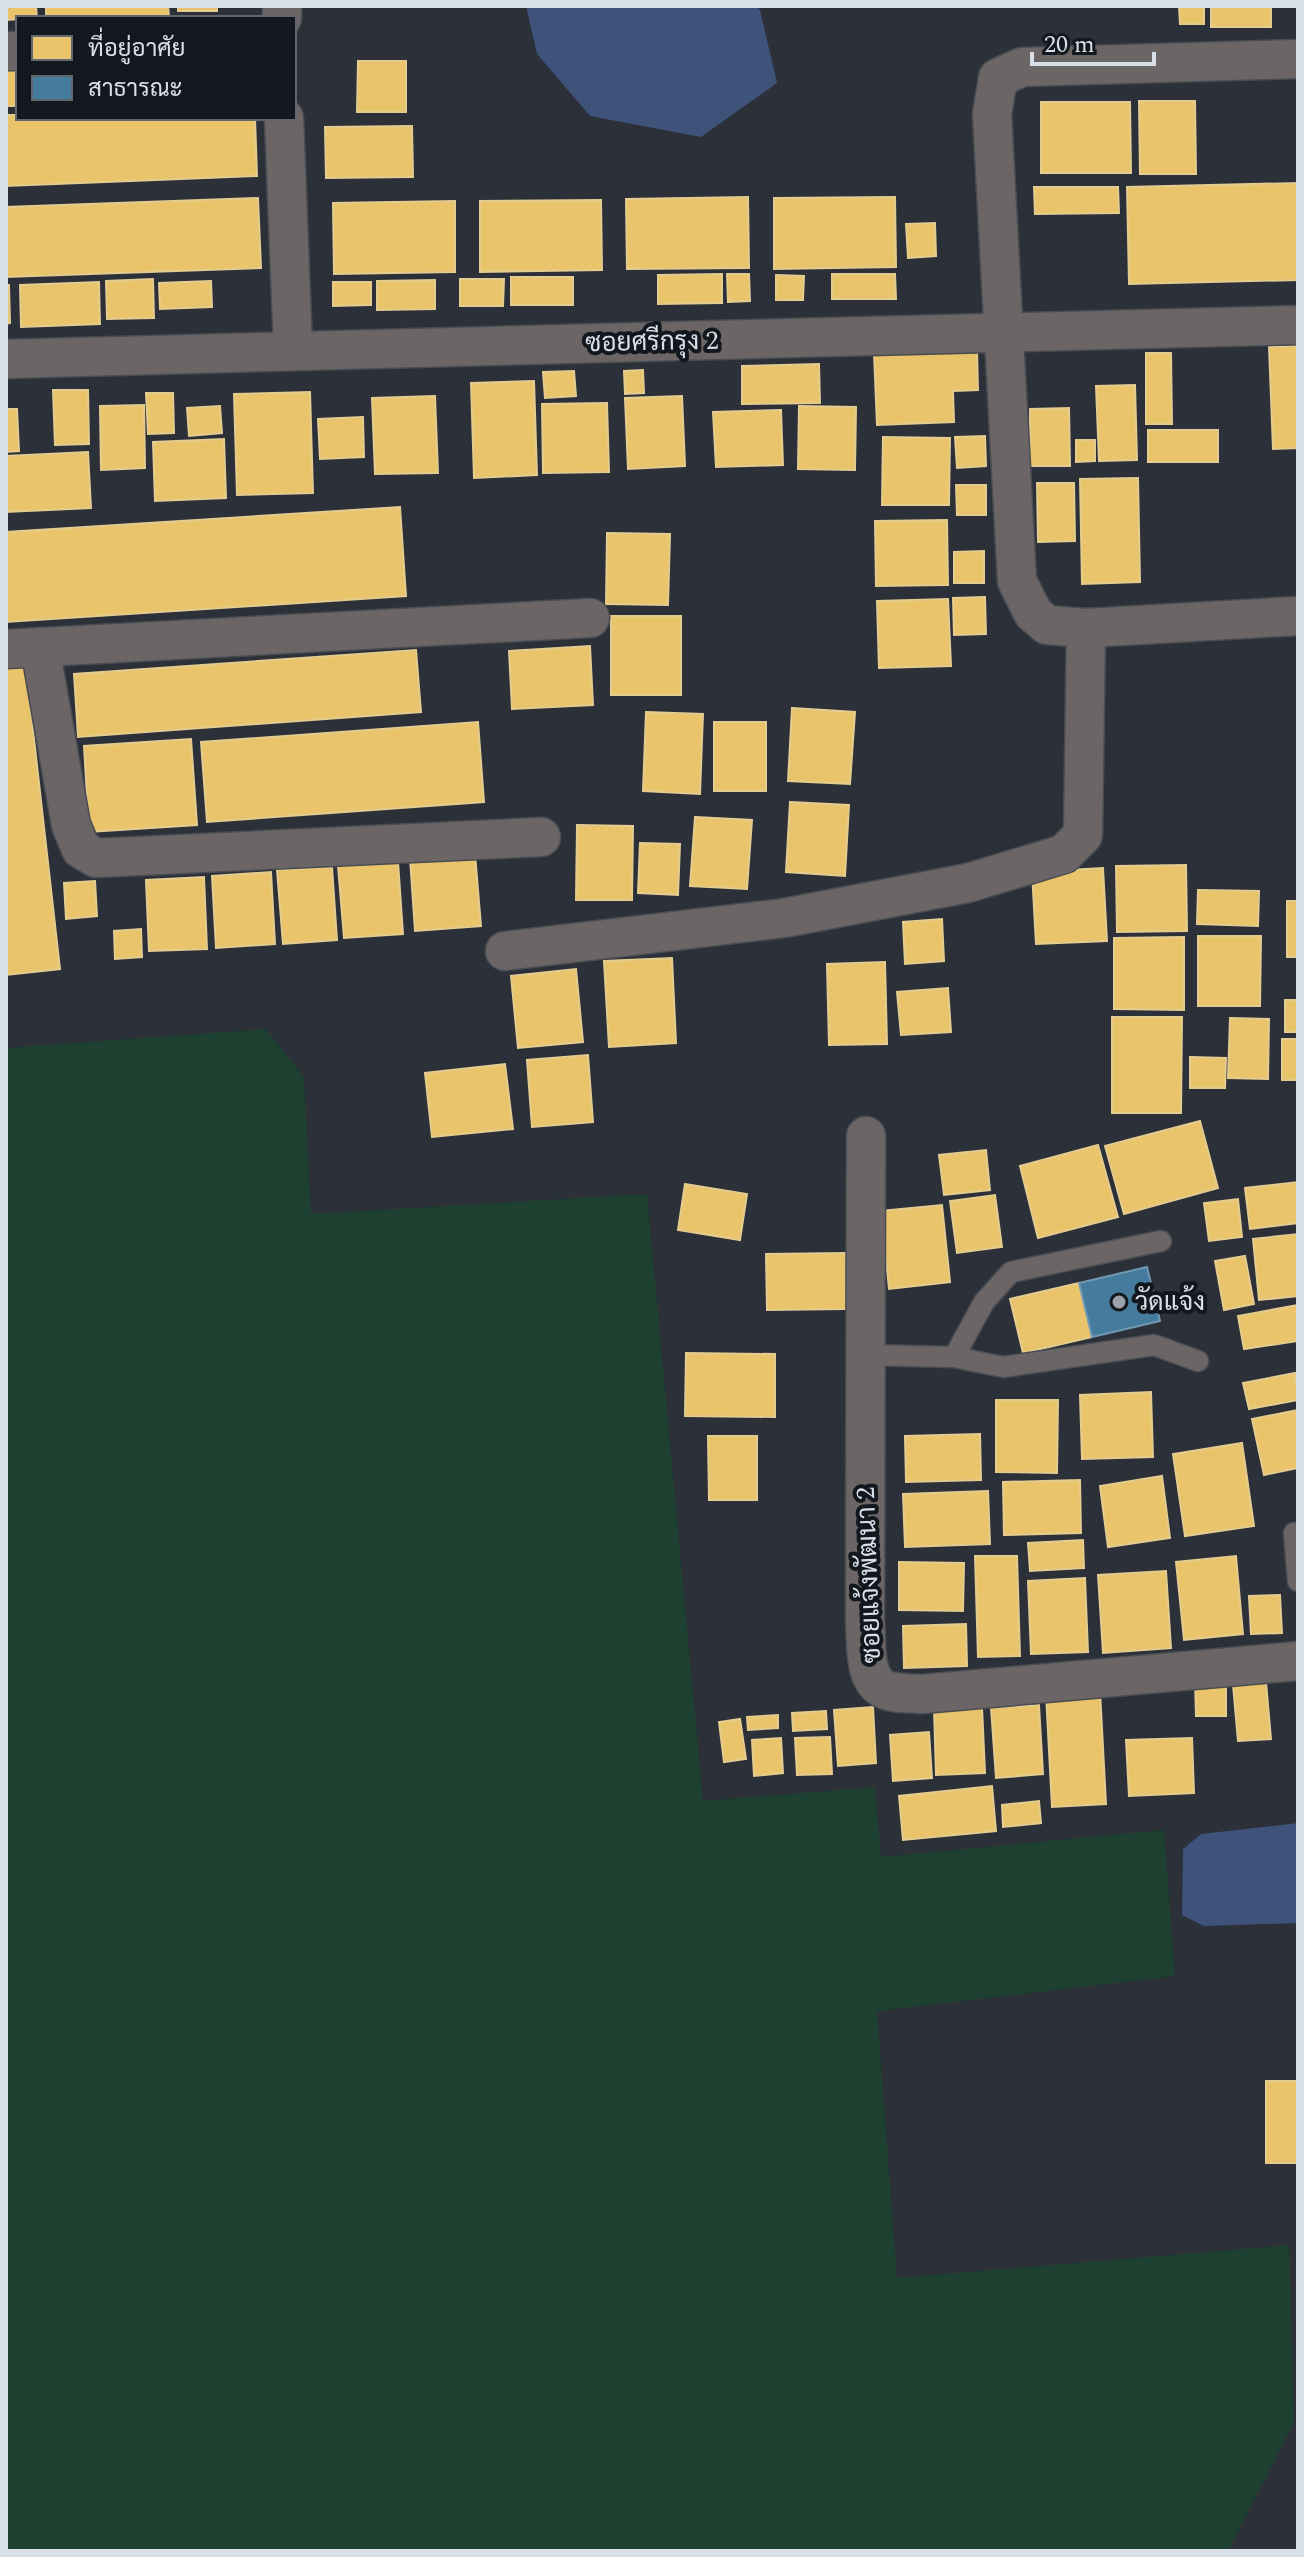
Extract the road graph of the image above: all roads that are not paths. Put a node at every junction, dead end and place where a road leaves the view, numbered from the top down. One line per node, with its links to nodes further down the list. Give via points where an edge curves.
1 (1298, 59): 4 (street, via 1022,67 998,78 992,114)
2 (284, 120): 5 (street)
3 (1298, 325): 4 (street, ซอยศรีกรุง 2)
4 (1005, 335): 5 (street, ซอยศรีกรุง 2); 9 (street, via 1017,581 1033,613 1047,625)
5 (293, 349): 6 (street, ซอยศรีกรุง 2)
6 (6, 359)
7 (1298, 616): 9 (street)
8 (590, 618): 10 (street)
9 (1086, 628): 12 (street, via 1083,835 1064,854 968,883 784,918)
10 (23, 648): 11 (street, via 71,825 81,849 96,858)
11 (541, 837)
12 (505, 951)
13 (866, 1136): 15 (street, ซอยแจ้งพัฒนา 2)
14 (1161, 1241): 16 (lane, via 1011,1272 984,1302)
15 (866, 1355): 16 (lane); 20 (street, ซอยแจ้งพัฒนา 2, via 865,1621 868,1669 876,1685 922,1694)
16 (954, 1357): 17 (lane, via 1003,1367 1154,1345)
17 (1198, 1361)
18 (1294, 1533): 19 (lane)
19 (1298, 1581)
20 (1298, 1661)

